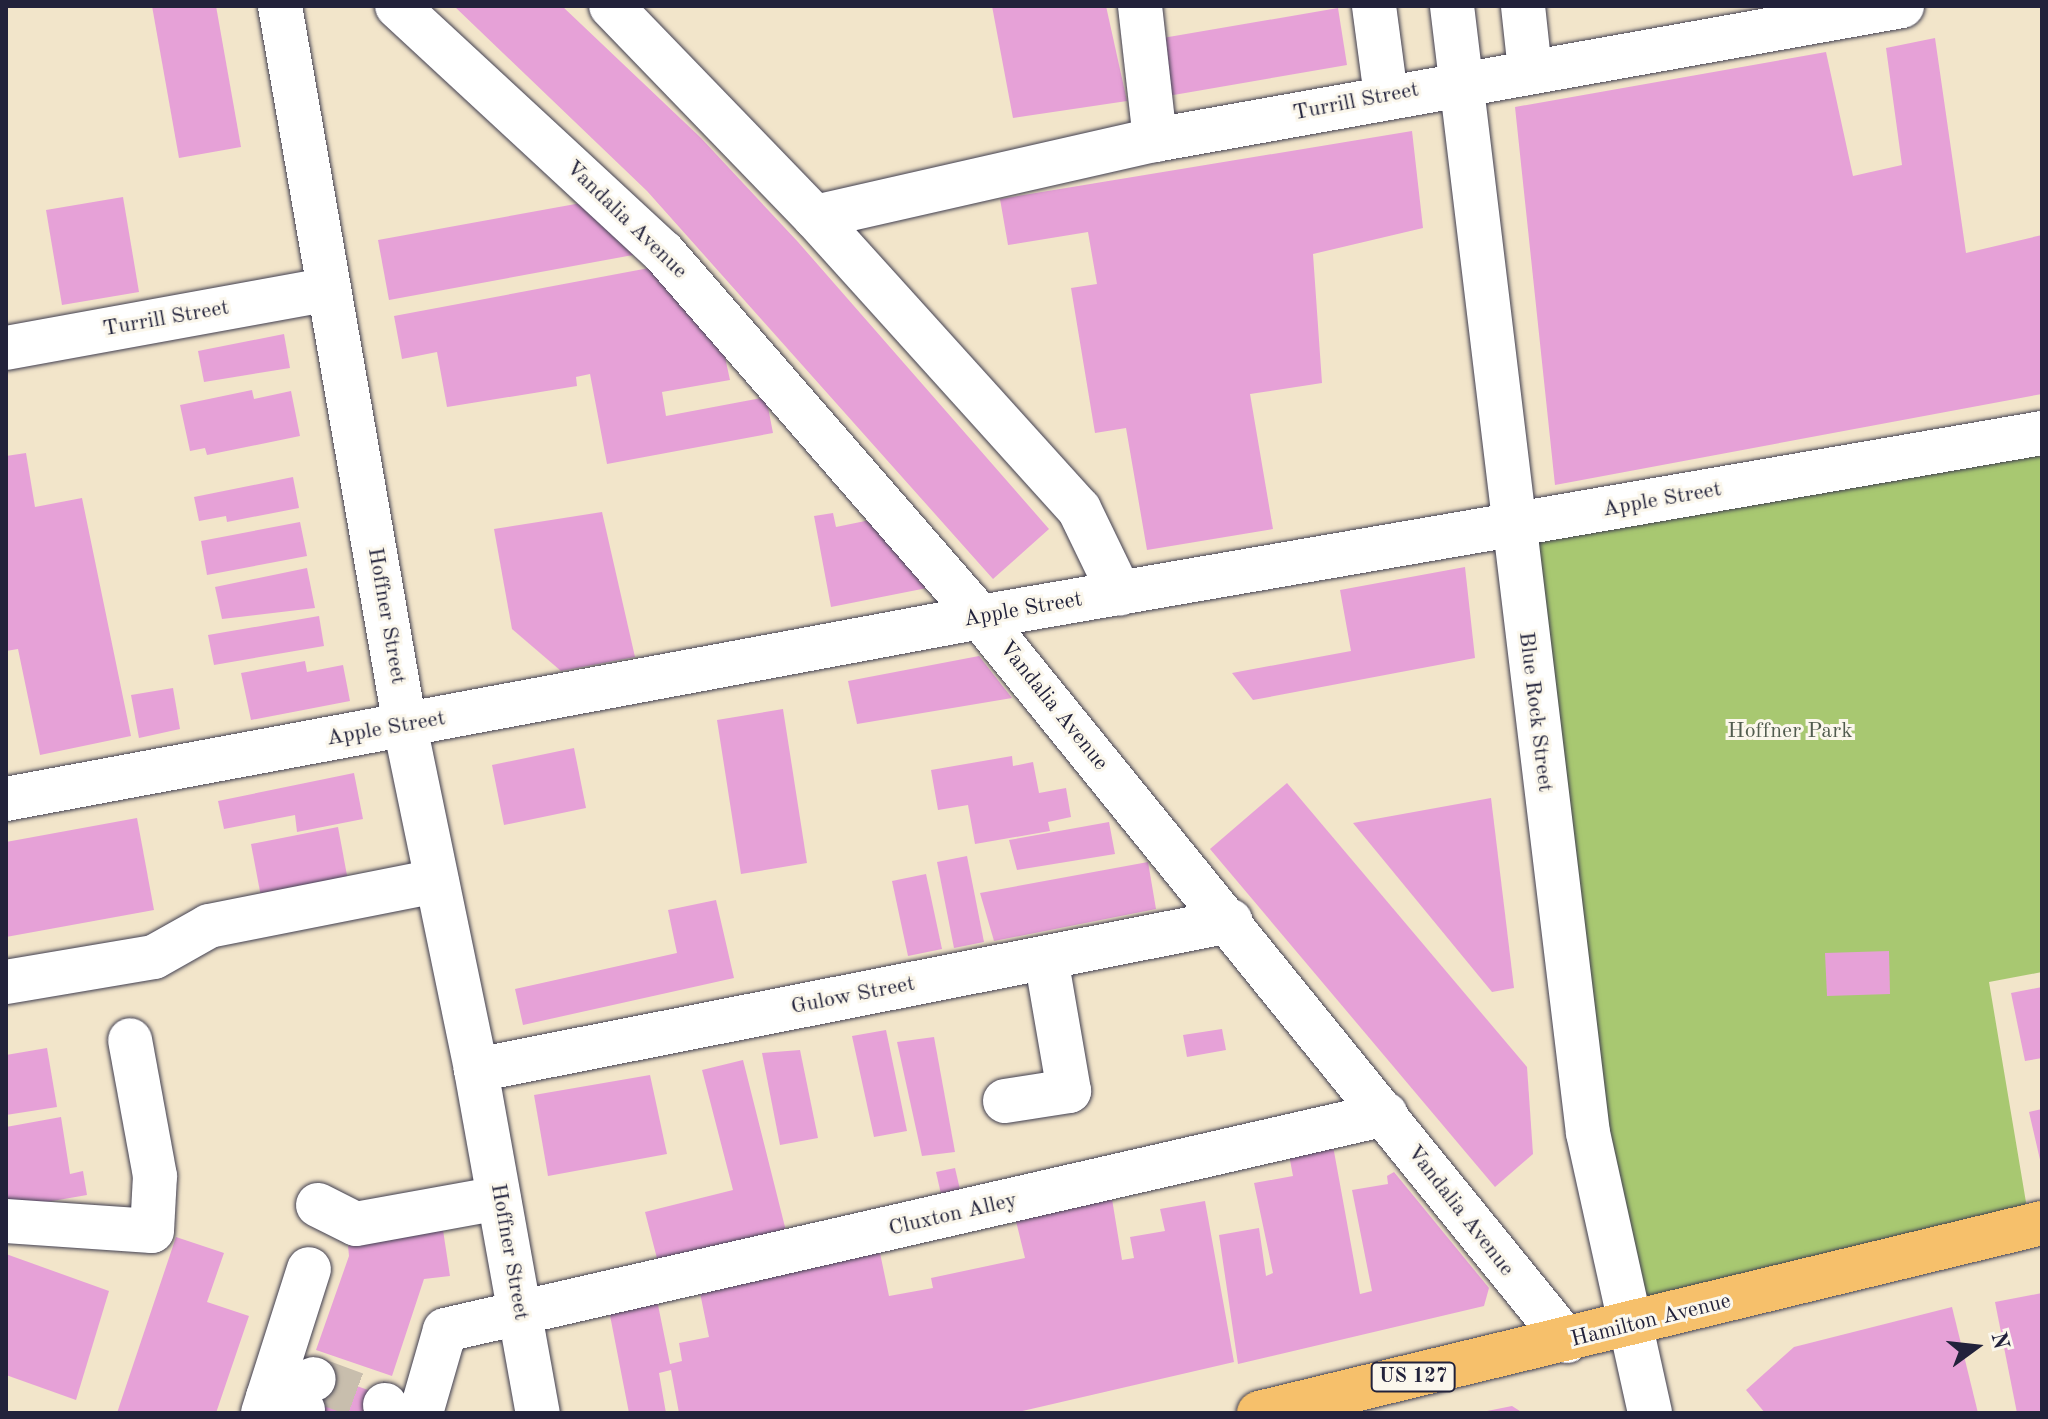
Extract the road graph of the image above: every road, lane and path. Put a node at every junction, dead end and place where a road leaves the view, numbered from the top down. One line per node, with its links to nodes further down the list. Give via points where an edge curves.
1 (280, 6): 14 (street, Hoffner Street)
2 (397, 6): 19 (street, Vandalia Avenue, via 663,252)
3 (611, 6): 13 (street)
4 (1140, 6): 12 (street)
5 (1374, 6): 11 (street)
6 (1452, 6): 10 (street, Blue Rock Street)
7 (1523, 6): 9 (street)
8 (1902, 6): 9 (street, Turrill Street)
9 (1530, 70): 10 (street, Turrill Street)
10 (1461, 82): 11 (street, Turrill Street); 17 (street, Blue Rock Street)
11 (1386, 96): 12 (street, Turrill Street)
12 (1155, 140): 13 (street, Turrill Street)
13 (815, 217): 18 (street, via 1079,509)
14 (326, 290): 15 (street, Turrill Street); 20 (street, Hoffner Street)
15 (6, 348)
16 (2042, 433): 17 (street, Apple Street)
17 (1512, 526): 18 (street, Apple Street); 36 (street, Blue Rock Street, via 1588,1133 1610,1246)
18 (1120, 594): 19 (street, Apple Street)
19 (980, 617): 20 (street, Apple Street); 23 (street, Vandalia Avenue)
20 (405, 726): 21 (street, Apple Street); 22 (street, Hoffner Street)
21 (6, 799)
22 (437, 881): 25 (street, via 209,926 154,957); 27 (street, Hoffner Street)
23 (1230, 921): 24 (street, Gulow Street); 29 (street, Vandalia Avenue)
24 (1046, 958): 27 (street, Gulow Street); 28 (street, via 1069,1091)
25 (6, 982)
26 (130, 1040): 32 (street, via 155,1176 152,1231)
27 (476, 1070): 30 (street, Hoffner Street)
28 (1005, 1101)
29 (1386, 1114): 35 (street, Cluxton Alley); 37 (street, Vandalia Avenue)
30 (499, 1198): 31 (street, via 356,1224); 35 (street, Hoffner Street)
31 (318, 1205)
32 (6, 1221)
33 (2042, 1223): 36 (main road, Hamilton Avenue / US 127)
34 (309, 1269): 38 (street)
35 (520, 1315): 39 (street, Cluxton Alley, via 445,1330); 40 (street, Hoffner Street)
36 (1634, 1325): 37 (main road, Hamilton Avenue / US 127); 42 (street, Blue Rock Street)
37 (1567, 1341): 41 (main road, Hamilton Avenue / US 127)
38 (285, 1402)
39 (399, 1410)
40 (538, 1413)
41 (1259, 1413)
42 (1650, 1413)

